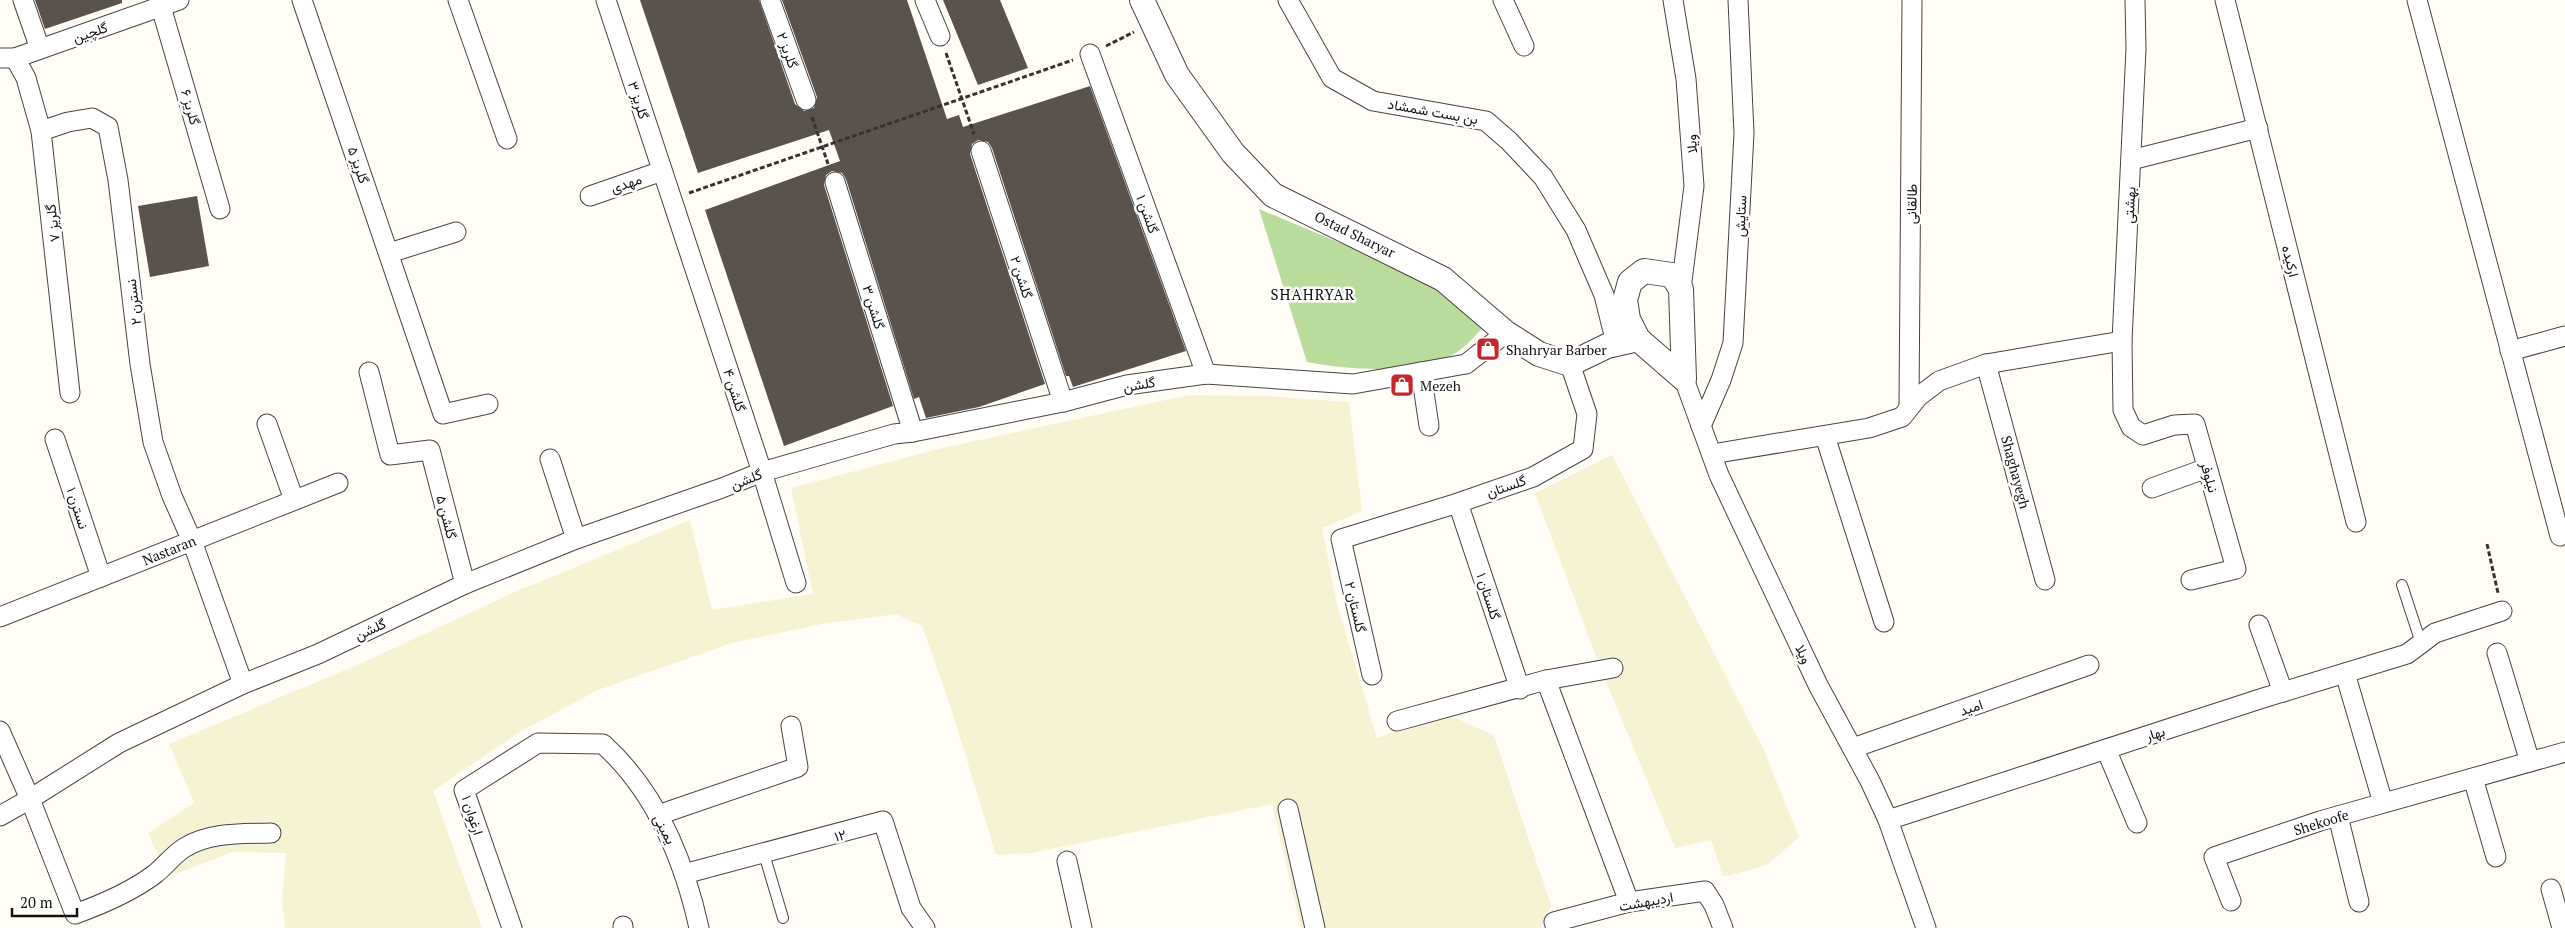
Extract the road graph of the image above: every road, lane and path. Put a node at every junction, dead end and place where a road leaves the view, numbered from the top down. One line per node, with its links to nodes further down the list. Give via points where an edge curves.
1 (23, 0): 21 (street)
2 (179, 0): 17 (street, گلچین)
3 (302, 0): 38 (street, گلریز ۵)
4 (458, 0): 28 (street)
5 (606, 0): 32 (street, گلریز ۳)
6 (770, 0): 25 (street, گلریز ۲)
7 (925, 0): 19 (street)
8 (1142, 0): 18 (street, Ostad Sharyar)
9 (1288, 0): 43 (street, بن بست شمشاد, via 1332,78 1373,100 1486,121 1509,141 1543,177 1576,230)
10 (1503, 0): 20 (street)
11 (1673, 0): 39 (street, ویلا, via 1686,79 1694,186)
12 (1738, 0): 58 (street, ستایش, via 1744,133 1733,343 1721,380)
13 (1912, 0): 54 (street, طالقانی)
14 (2134, 0): 31 (street, بهشتی, via 2136,49)
15 (2225, 0): 26 (street, ارکیده)
16 (2417, 0): 44 (street)
17 (160, 3): 21 (street, گلچین); 36 (street, گلریز ۶)
18 (1153, 23): 22 (path); 40 (street, Ostad Sharyar, via 1183,83 1232,153 1273,195 1443,279)
19 (940, 36): 24 (path)
20 (1524, 46)
21 (40, 49): 23 (street, گلچین)
22 (1090, 54): 24 (path); 49 (street, گلشن ۱)
23 (8, 58): 27 (street, گلریز ۷, via 26,78)
24 (962, 99): 29 (path); 30 (path)
25 (806, 100): 29 (path)
26 (2258, 128): 31 (street); 70 (street, ارکیده)
27 (41, 131): 51 (street, گلریز ۷); 74 (street, نسترن ۲, via 92,118 108,127 153,442)
28 (507, 139)
29 (822, 147): 33 (path); 35 (path)
30 (980, 151): 52 (street, گلشن ۲)
31 (2131, 160): 42 (street, بهشتی)
32 (662, 171): 34 (street, مهدی); 35 (street, گلریز ۳)
33 (835, 182): 59 (street, گلشن ۳)
34 (590, 196)
35 (672, 199): 65 (street, گلشن ۴)
36 (220, 208)
37 (456, 232): 38 (street)
38 (389, 253): 53 (street, گلریز ۵, via 443,414)
39 (1681, 289): 43 (street, via 1672,275 1660,272 1644,271 1630,282 1625,300); 50 (street)
40 (1506, 333): 45 (street, Ostad Sharyar, via 1539,354); 48 (street, گلشن, via 1466,364)
41 (2565, 336): 44 (street)
42 (2122, 340): 46 (street); 55 (street, بهشتی)
43 (1627, 341): 45 (street); 50 (street)
44 (2510, 351): 71 (street)
45 (1570, 364): 69 (street, گلستان, via 1587,414 1583,449 1533,477)
46 (1986, 364): 54 (street, via 1939,381); 77 (street, Shaghayegh)
47 (369, 372): 80 (street, گلشن ۵, via 390,455 430,450)
48 (1421, 372): 49 (street, گلشن, via 1353,384); 57 (street)
49 (1206, 374): 52 (street, گلشن, via 1127,385)
50 (1684, 379): 58 (street, ویلا)
51 (70, 393)
52 (1063, 402): 59 (street, گلشن)
53 (488, 404)
54 (1909, 408): 60 (street, via 1902,417 1869,428)
55 (2122, 410): 64 (street, نیلوفر, via 2131,427 2143,435 2174,425 2195,424)
56 (267, 424): 68 (street)
57 (1429, 426)
58 (1700, 426): 62 (street, ویلا)
59 (913, 432): 65 (street, گلشن, via 894,434)
60 (1824, 436): 62 (street); 84 (street)
61 (56, 439): 76 (street, نسترن ۱)
62 (1712, 454): 100 (street, ویلا, via 1818,685)
63 (550, 459): 72 (street)
64 (2207, 468): 67 (street); 78 (street, نیلوفر, via 2236,570)
65 (762, 472): 72 (street, گلشن); 79 (street, گلشن ۴)
66 (338, 483): 68 (street, Nastaran)
67 (2152, 488)
68 (294, 500): 74 (street, Nastaran)
69 (1458, 503): 73 (street, گلستان); 94 (street, گلستان ۱)
70 (2356, 522)
71 (2560, 536)
72 (576, 539): 80 (street, گلشن)
73 (1340, 540): 91 (street, گلستان ۲)
74 (192, 541): 76 (street, Nastaran); 93 (street)
75 (2487, 544): 82 (path)
76 (101, 577): 83 (street, Nastaran)
77 (2045, 580)
78 (2191, 580)
79 (796, 583)
80 (464, 584): 93 (street, گلشن, via 318,654)
81 (2402, 585): 86 (lane)
82 (2502, 611): 86 (street, بهار, via 2435,633)
83 (0, 617)
84 (1884, 622)
85 (2259, 625): 95 (street)
86 (2421, 643): 90 (street, بهار, via 2407,654)
87 (2497, 653): 103 (street)
88 (2089, 665): 100 (street, امید)
89 (1612, 668): 92 (street)
90 (2345, 673): 95 (street, بهار); 106 (street)
91 (1372, 675)
92 (1546, 680): 94 (street); 120 (street)
93 (243, 684): 105 (street, گلشن, via 119,743)
94 (1520, 689): 96 (street)
95 (2283, 692): 101 (street, بهار)
96 (1397, 720)
97 (790, 726): 108 (street, via 798,767)
98 (0, 732): 105 (street)
99 (603, 744): 108 (street, یمینی, via 624,763); 124 (street, ارغوان ۱, via 538,742 464,790)
100 (1853, 748): 111 (street, ویلا)
101 (2106, 749): 111 (street, بهار); 112 (street)
102 (2565, 752): 103 (street, Shekoofe)
103 (2530, 762): 104 (street, Shekoofe)
104 (2474, 778): 106 (street, Shekoofe); 115 (street)
105 (30, 800): 109 (street, گلشن); 123 (street)
106 (2383, 803): 110 (street, Shekoofe)
107 (1288, 809): 128 (street)
108 (658, 815): 117 (street, یمینی, via 668,830)
109 (0, 816)
110 (2338, 816): 119 (street, Shekoofe, via 2214,857); 121 (street)
111 (1888, 820): 131 (street, ویلا)
112 (2137, 823)
113 (270, 833): 123 (street, via 215,836 184,848 154,874)
114 (764, 854): 117 (street, ۱۲); 122 (lane); 126 (street, ۱۲, via 883,822 911,908)
115 (2496, 857)
116 (1067, 861): 127 (street)
117 (684, 874): 125 (street, یمینی)
118 (2551, 889): 132 (street)
119 (2231, 901)
120 (1629, 902): 129 (street, اردیبهشت, via 1554,922); 130 (street, اردیبهشت, via 1705,891)
121 (2359, 902)
122 (783, 918)
123 (77, 921)
124 (512, 928)
125 (699, 928)
126 (924, 928)
127 (1082, 928)
128 (1315, 928)
129 (1556, 928)
130 (1723, 928)
131 (1926, 928)
132 (2562, 928)

